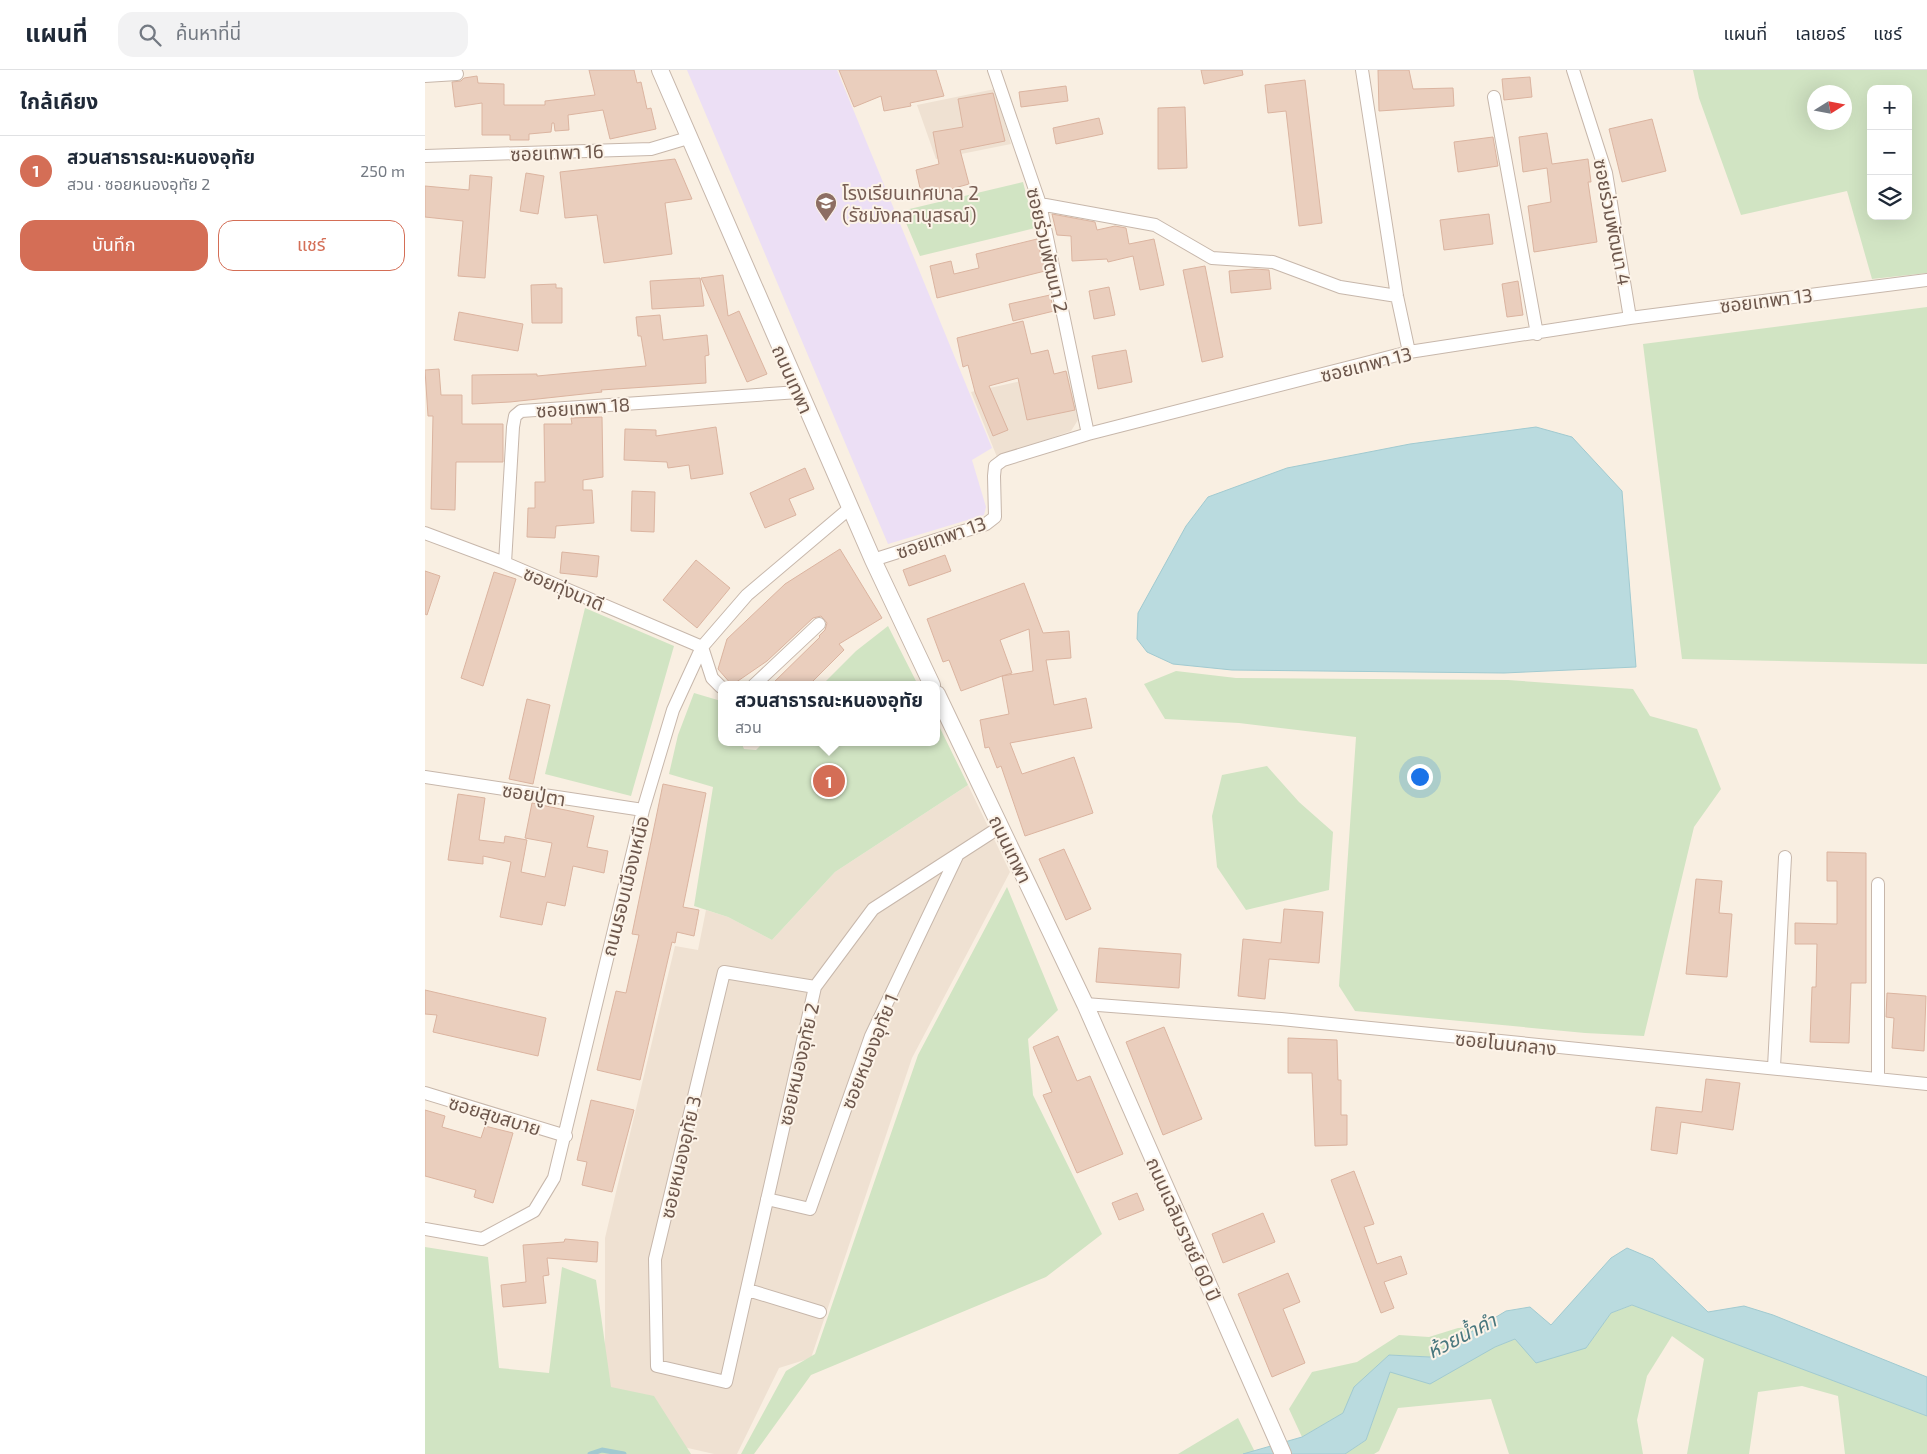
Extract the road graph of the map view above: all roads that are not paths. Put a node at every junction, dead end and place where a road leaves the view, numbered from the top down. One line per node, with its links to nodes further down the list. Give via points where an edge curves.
1 (660, 70): 8 (street, ถนนเทพา)
2 (994, 70): 10 (street, ซอยร่วมพัฒนา 2)
3 (1362, 70): 12 (street)
4 (1573, 70): 13 (street, ซอยร่วมพัฒนา 4, via 1607,173)
5 (457, 74): 6 (street)
6 (425, 76)
7 (1494, 97): 14 (street)
8 (688, 138): 9 (street, ซอยเทพา 16, via 651,149); 16 (street, ถนนเทพา)
9 (425, 156)
10 (1041, 204): 12 (street, via 1155,225 1212,258 1273,262 1340,286); 17 (street, ซอยร่วมพัฒนา 2)
11 (1927, 280): 13 (street, ซอยเทพา 13)
12 (1397, 296): 15 (street)
13 (1630, 318): 14 (street, ซอยเทพา 13)
14 (1537, 334): 15 (street, ซอยเทพา 13)
15 (1409, 352): 17 (street, ซอยเทพา 13)
16 (799, 392): 18 (street, ถนนเทพา); 21 (street, ซอยเทพา 18, via 521,411 515,416 513,427)
17 (1088, 434): 20 (street, ซอยเทพา 13, via 1003,460 995,466 995,517 986,524)
18 (850, 508): 20 (street, ถนนเทพา); 23 (street, ถนนรอบเมืองเหนือ, via 747,595)
19 (425, 533): 21 (street, ซอยทุ่งนาดี)
20 (873, 560): 25 (street, ถนนเทพา)
21 (505, 563): 23 (street, ซอยทุ่งนาดี)
22 (819, 624): 24 (street)
23 (702, 646): 26 (street, via 712,678); 29 (street, ถนนรอบเมืองเหนือ, via 673,710)
24 (758, 681)
25 (930, 681)
26 (718, 684)
27 (940, 700): 30 (street, ถนนเทพา)
28 (425, 777): 29 (street, ซอยปู่ตา)
29 (643, 810): 40 (street, ถนนรอบเมืองเหนือ)
30 (1000, 827): 31 (street, ซอยหนองอุทัย 2); 35 (street, ถนนเทพา)
31 (957, 856): 34 (street, ซอยหนองอุทัย 2, via 873,910); 41 (street, ซอยหนองอุทัย 1, via 871,1036 810,1210)
32 (1785, 857): 36 (street)
33 (1878, 884): 37 (street)
34 (815, 988): 41 (street, ซอยหนองอุทัย 2); 45 (street, ซอยหนองอุทัย 3, via 724,972 655,1259 657,1366)
35 (1085, 1004): 36 (street, ซอยโนนกลาง); 46 (street, ถนนเฉลิมราชย์ 60 ปี)
36 (1774, 1067): 37 (street, ซอยโนนกลาง)
37 (1878, 1079): 38 (street, ซอยโนนกลาง)
38 (1927, 1084)
39 (425, 1093): 40 (street, ซอยสุขสบาย)
40 (566, 1136): 42 (street, ถนนรอบเมืองเหนือ, via 554,1178 534,1211 482,1239)
41 (767, 1200): 43 (street, ซอยหนองอุทัย 2)
42 (425, 1229)
43 (748, 1290): 44 (street); 45 (street, ซอยหนองอุทัย 2)
44 (820, 1312)
45 (726, 1382)
46 (1283, 1454)

